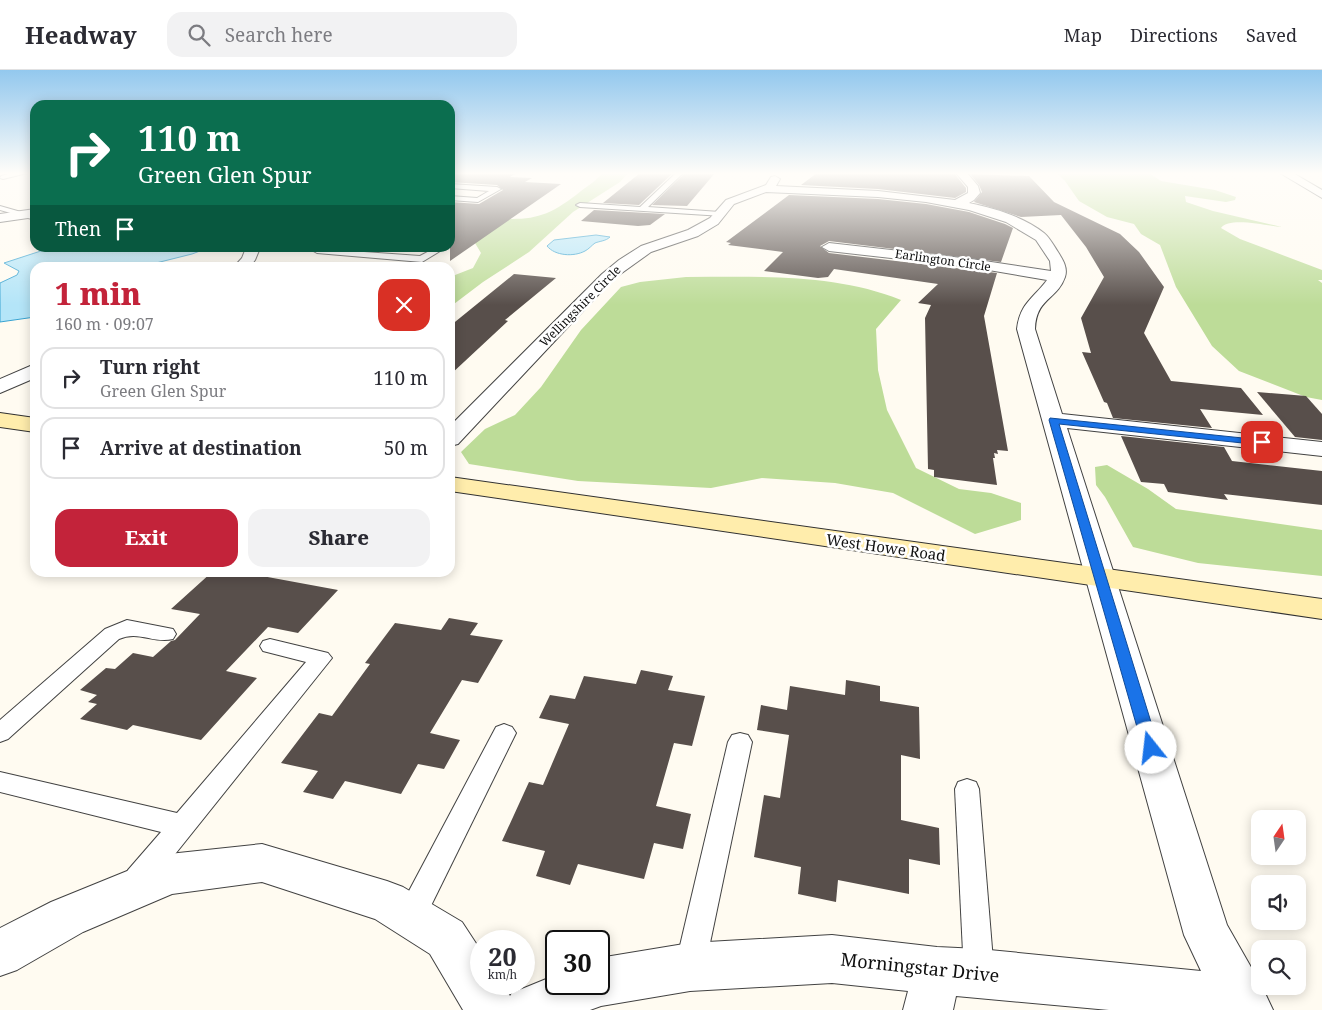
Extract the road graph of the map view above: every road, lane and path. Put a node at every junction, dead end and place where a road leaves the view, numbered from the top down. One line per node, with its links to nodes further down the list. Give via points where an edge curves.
1 (718, 217): 12 (street, Wellingshire Circle, via 693,233 646,249 607,276)
2 (1002, 217): 6 (street, via 1037,233 1048,242 1059,272)
3 (829, 247): 6 (street, Earlington Circle, via 964,262)
4 (341, 252): 5 (lane, via 422,259)
5 (434, 252)
6 (1056, 277): 10 (street, via 1030,306 1025,321)
7 (30, 372): 8 (street)
8 (0, 387)
9 (0, 420): 11 (main road)
10 (1053, 420): 13 (street); 15 (street)
11 (30, 424)
12 (455, 434)
13 (1322, 449)
14 (455, 485): 15 (main road, West Howe Road)
15 (1100, 578): 16 (main road, West Howe Road); 32 (street, via 1207,935)
16 (1322, 609)
17 (166, 634): 19 (lane, via 127,627 112,634)
18 (270, 646): 24 (lane, via 321,658)
19 (0, 733)
20 (504, 733): 26 (lane)
21 (740, 742): 28 (lane)
22 (0, 782): 24 (lane)
23 (967, 789): 30 (lane)
24 (182, 826): 25 (lane)
25 (128, 891): 26 (street, via 169,874 262,863 387,902); 27 (street, via 67,917)
26 (411, 916): 33 (street, via 446,938)
27 (0, 953)
28 (690, 967): 29 (street, Morningstar Drive); 30 (street, Morningstar Drive, via 832,959)
29 (610, 980)
30 (948, 985): 32 (street, Morningstar Drive)
31 (567, 995): 34 (street)
32 (1245, 1004)
33 (491, 1010)
34 (529, 1010)

